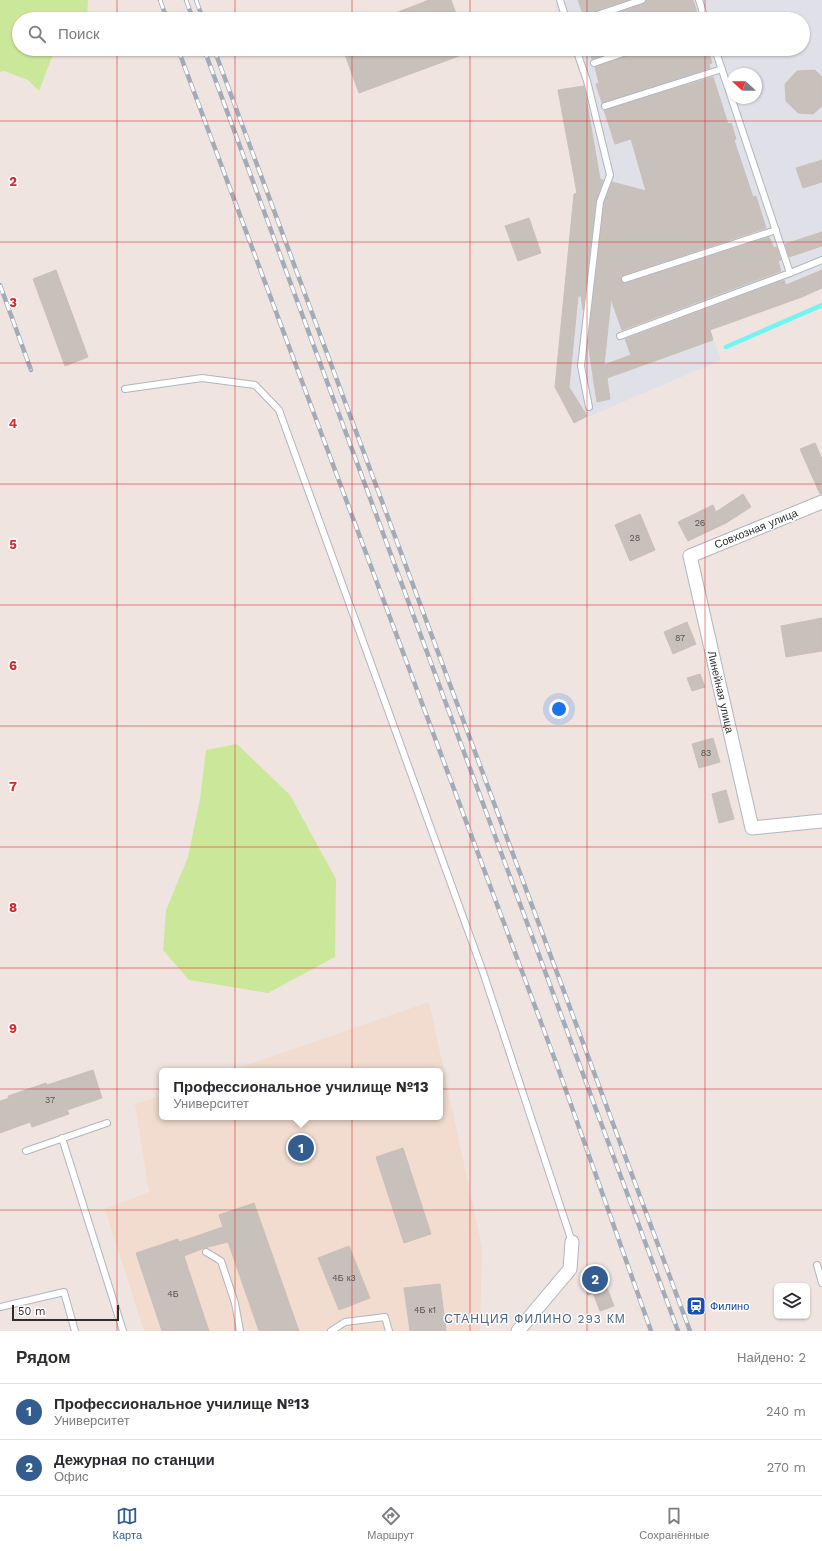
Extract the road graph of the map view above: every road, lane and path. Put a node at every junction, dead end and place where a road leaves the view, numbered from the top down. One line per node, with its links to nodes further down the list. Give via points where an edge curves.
1 (560, 0): 4 (lane)
2 (642, 0): 5 (lane)
3 (699, 0): 6 (lane)
4 (564, 12)
5 (606, 12)
6 (703, 12)
7 (578, 56): 19 (lane, via 610,174 600,202 581,366)
8 (614, 56): 10 (lane)
9 (717, 56): 11 (lane)
10 (594, 63)
11 (722, 69): 12 (lane); 13 (lane)
12 (605, 106)
13 (776, 230): 15 (lane); 16 (lane)
14 (822, 260): 15 (lane)
15 (790, 273): 17 (lane)
16 (625, 279)
17 (620, 336)
18 (125, 389): 26 (lane, via 202,378 255,385 279,410 483,972)
19 (589, 407)
20 (822, 502): 21 (street, Совхозная улица)
21 (690, 556): 22 (street, Линейная улица, via 752,828)
22 (822, 821)
23 (107, 1123): 24 (lane)
24 (62, 1138): 25 (lane); 32 (lane)
25 (26, 1150)
26 (572, 1242): 36 (street, via 570,1269)
27 (206, 1252): 33 (lane, via 222,1261 235,1303)
28 (817, 1265): 29 (lane)
29 (822, 1283)
30 (0, 1307): 31 (lane, via 64,1292)
31 (74, 1331)
32 (123, 1331)
33 (240, 1331)
34 (331, 1331): 35 (lane, via 345,1322 385,1317)
35 (389, 1331)
36 (518, 1331)

